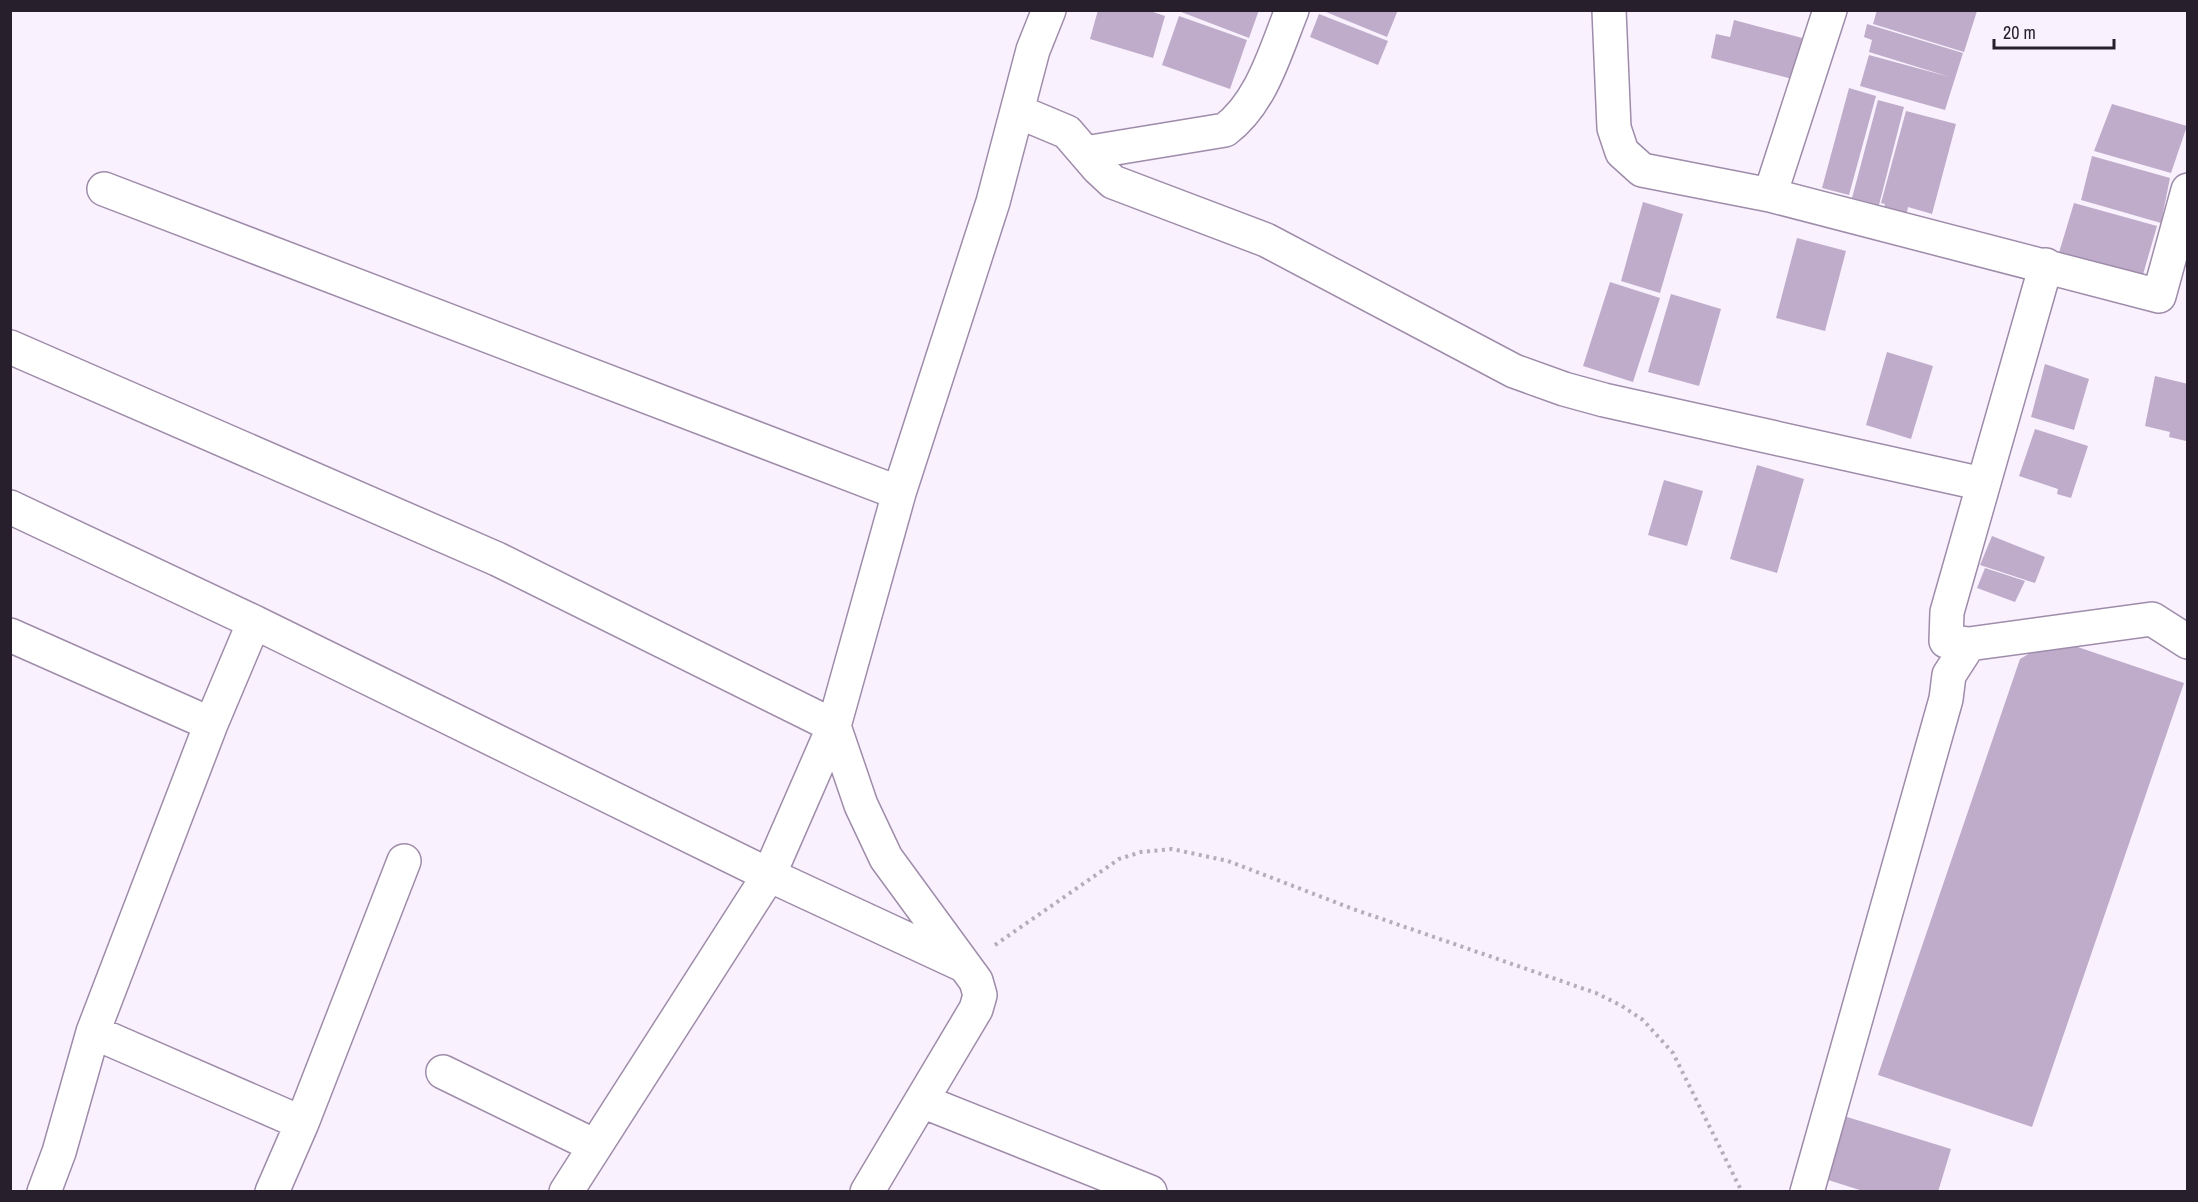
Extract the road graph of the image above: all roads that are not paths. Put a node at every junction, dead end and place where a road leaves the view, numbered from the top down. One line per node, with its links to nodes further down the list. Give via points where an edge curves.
1 (1049, 10): 5 (street)
2 (1292, 10): 6 (street, via 1260,88 1238,120 1225,130)
3 (1609, 10): 9 (street, via 1614,128 1622,152 1642,170)
4 (1830, 10): 9 (street)
5 (1017, 111): 6 (street, via 1067,132); 13 (street, via 993,202)
6 (1085, 153): 12 (street, via 1113,182 1266,240 1514,371 1604,400)
7 (104, 189): 13 (street)
8 (2187, 190): 10 (street, via 2159,296)
9 (1770, 195): 10 (street)
10 (2046, 266): 12 (street)
11 (10, 347): 20 (street, via 497,559)
12 (1983, 484): 18 (street, via 1947,612 1946,641)
13 (899, 493): 20 (street)
14 (10, 507): 15 (street)
15 (254, 622): 19 (street); 22 (street)
16 (10, 635): 19 (street)
17 (2187, 642): 18 (street, via 2152,619)
18 (1969, 644): 34 (street, via 1949,675 1946,699)
19 (211, 724): 24 (street)
20 (834, 726): 22 (street); 23 (street, via 861,805 886,858)
21 (404, 861): 27 (street)
22 (769, 875): 23 (street); 28 (street)
23 (964, 965): 26 (street, via 976,981 978,1002)
24 (93, 1032): 27 (street); 29 (street)
25 (443, 1072): 28 (street)
26 (922, 1101): 32 (street); 33 (street)
27 (302, 1123): 30 (street)
28 (595, 1146): 31 (street)
29 (44, 1191)
30 (272, 1191)
31 (566, 1191)
32 (867, 1191)
33 (1150, 1191)
34 (1807, 1191)

